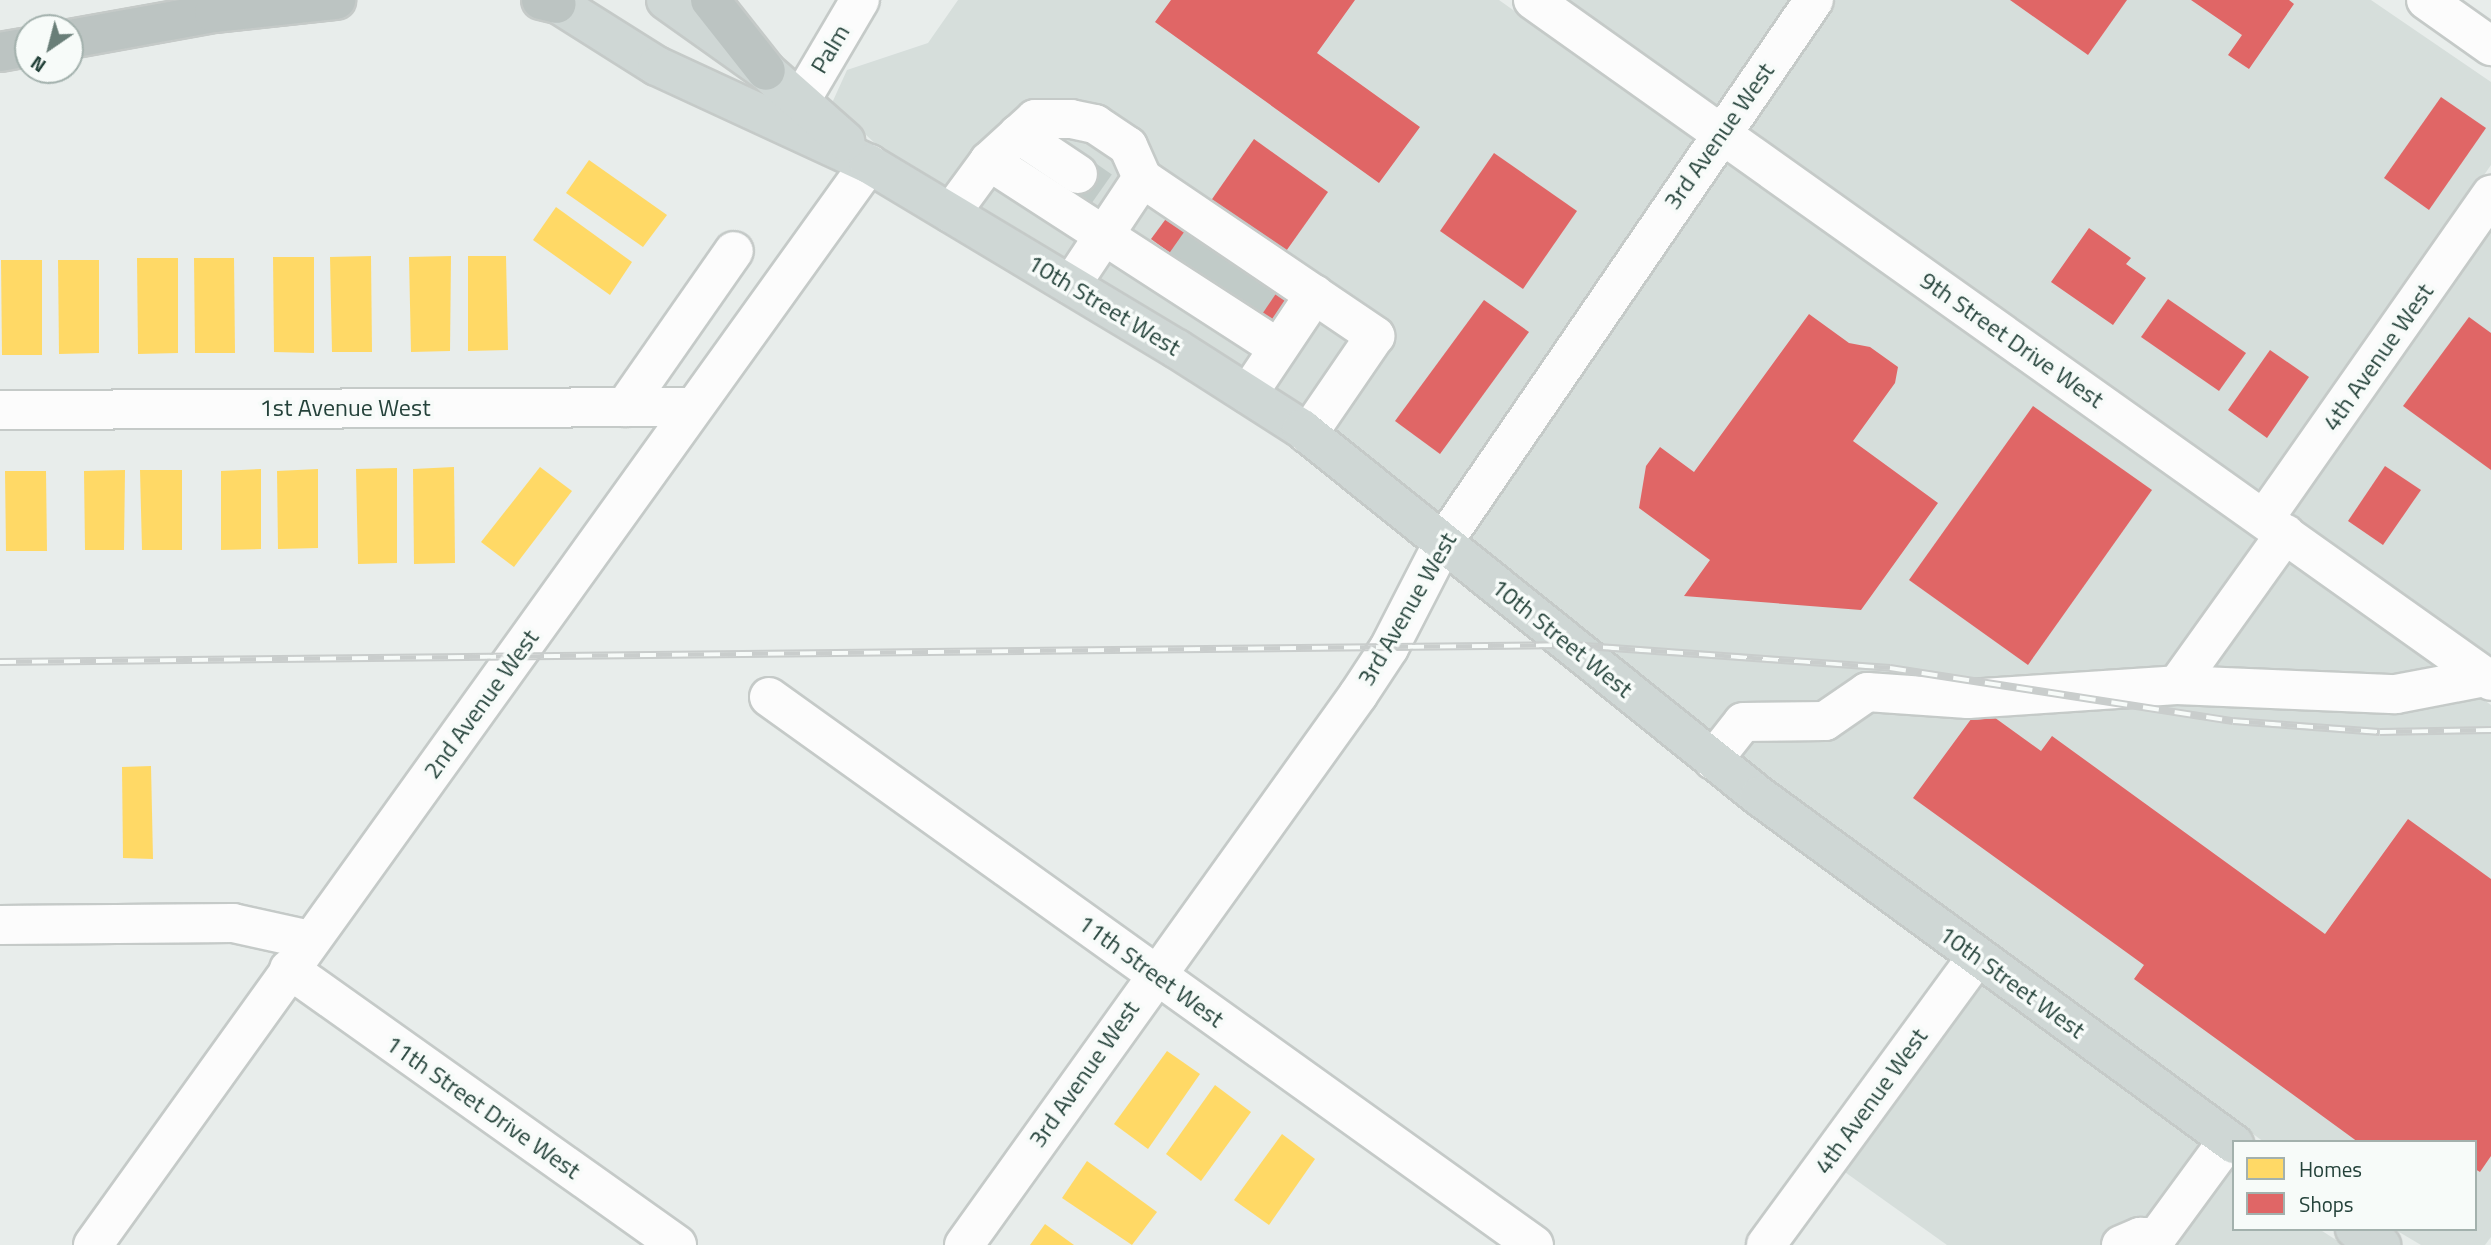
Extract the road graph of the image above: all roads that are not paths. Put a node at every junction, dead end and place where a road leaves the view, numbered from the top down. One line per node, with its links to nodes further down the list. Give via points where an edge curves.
1 (250, 0): 10 (highway)
2 (336, 0): 10 (highway)
3 (666, 0): 9 (main road)
4 (860, 0): 14 (street, Palm)
5 (1533, 0): 15 (street, 9th Street Drive West)
6 (1814, 0): 15 (street, 3rd Avenue West)
7 (2426, 0): 12 (street)
8 (550, 1): 18 (main road, 10th Street West, via 657,66)
9 (717, 11): 13 (highway)
10 (214, 13): 11 (highway)
11 (84, 37)
12 (2491, 46)
13 (766, 71): 14 (main road, 10th Street West)
14 (801, 100): 18 (main road, 10th Street West)
15 (1720, 133): 32 (street, 9th Street Drive West); 33 (street, 3rd Avenue West)
16 (1018, 134): 17 (street); 20 (street); 20 (street, via 1035,119 1095,124 1128,146)
17 (989, 161): 20 (street); 21 (street)
18 (869, 164): 21 (main road, 10th Street West); 29 (street, 2nd Avenue West)
19 (2491, 195): 32 (street, 4th Avenue West)
20 (1110, 197): 23 (street); 23 (street); 24 (street)
21 (951, 213): 24 (main road, 10th Street West)
22 (734, 250): 28 (street)
23 (1223, 274): 25 (street); 26 (street)
24 (1071, 285): 27 (main road, 10th Street West)
25 (1315, 294): 26 (street); 31 (street, via 1374,336)
26 (1278, 348): 27 (street)
27 (1248, 394): 31 (main road, 10th Street West)
28 (625, 407): 29 (street, 1st Avenue West); 30 (street, 1st Avenue West)
29 (691, 407): 39 (street, 2nd Avenue West)
30 (0, 410)
31 (1308, 434): 33 (main road, 10th Street West)
32 (2274, 527): 34 (street, 9th Street Drive West); 35 (street, 4th Avenue West)
33 (1444, 541): 37 (main road, 10th Street West); 41 (street, 3rd Avenue West, via 1389,648 1358,695)
34 (2488, 679): 35 (street, via 2396,694)
35 (2177, 685): 37 (street, via 1968,699 1867,692 1825,721 1743,722)
36 (769, 697): 41 (street, 11th Street West)
37 (1713, 760): 40 (main road, 10th Street West)
38 (0, 925): 39 (street, via 233,923)
39 (300, 955): 45 (street, 2nd Avenue West); 46 (street, 11th Street Drive West)
40 (1977, 957): 42 (main road, 10th Street West); 49 (street, 4th Avenue West)
41 (1155, 974): 47 (street, 3rd Avenue West); 48 (street, 11th Street West)
42 (2231, 1142): 44 (street)
43 (2358, 1231): 50 (main road)
44 (2149, 1242)
45 (93, 1245)
46 (677, 1245)
47 (964, 1245)
48 (1534, 1245)
49 (1766, 1245)
50 (2381, 1245)

